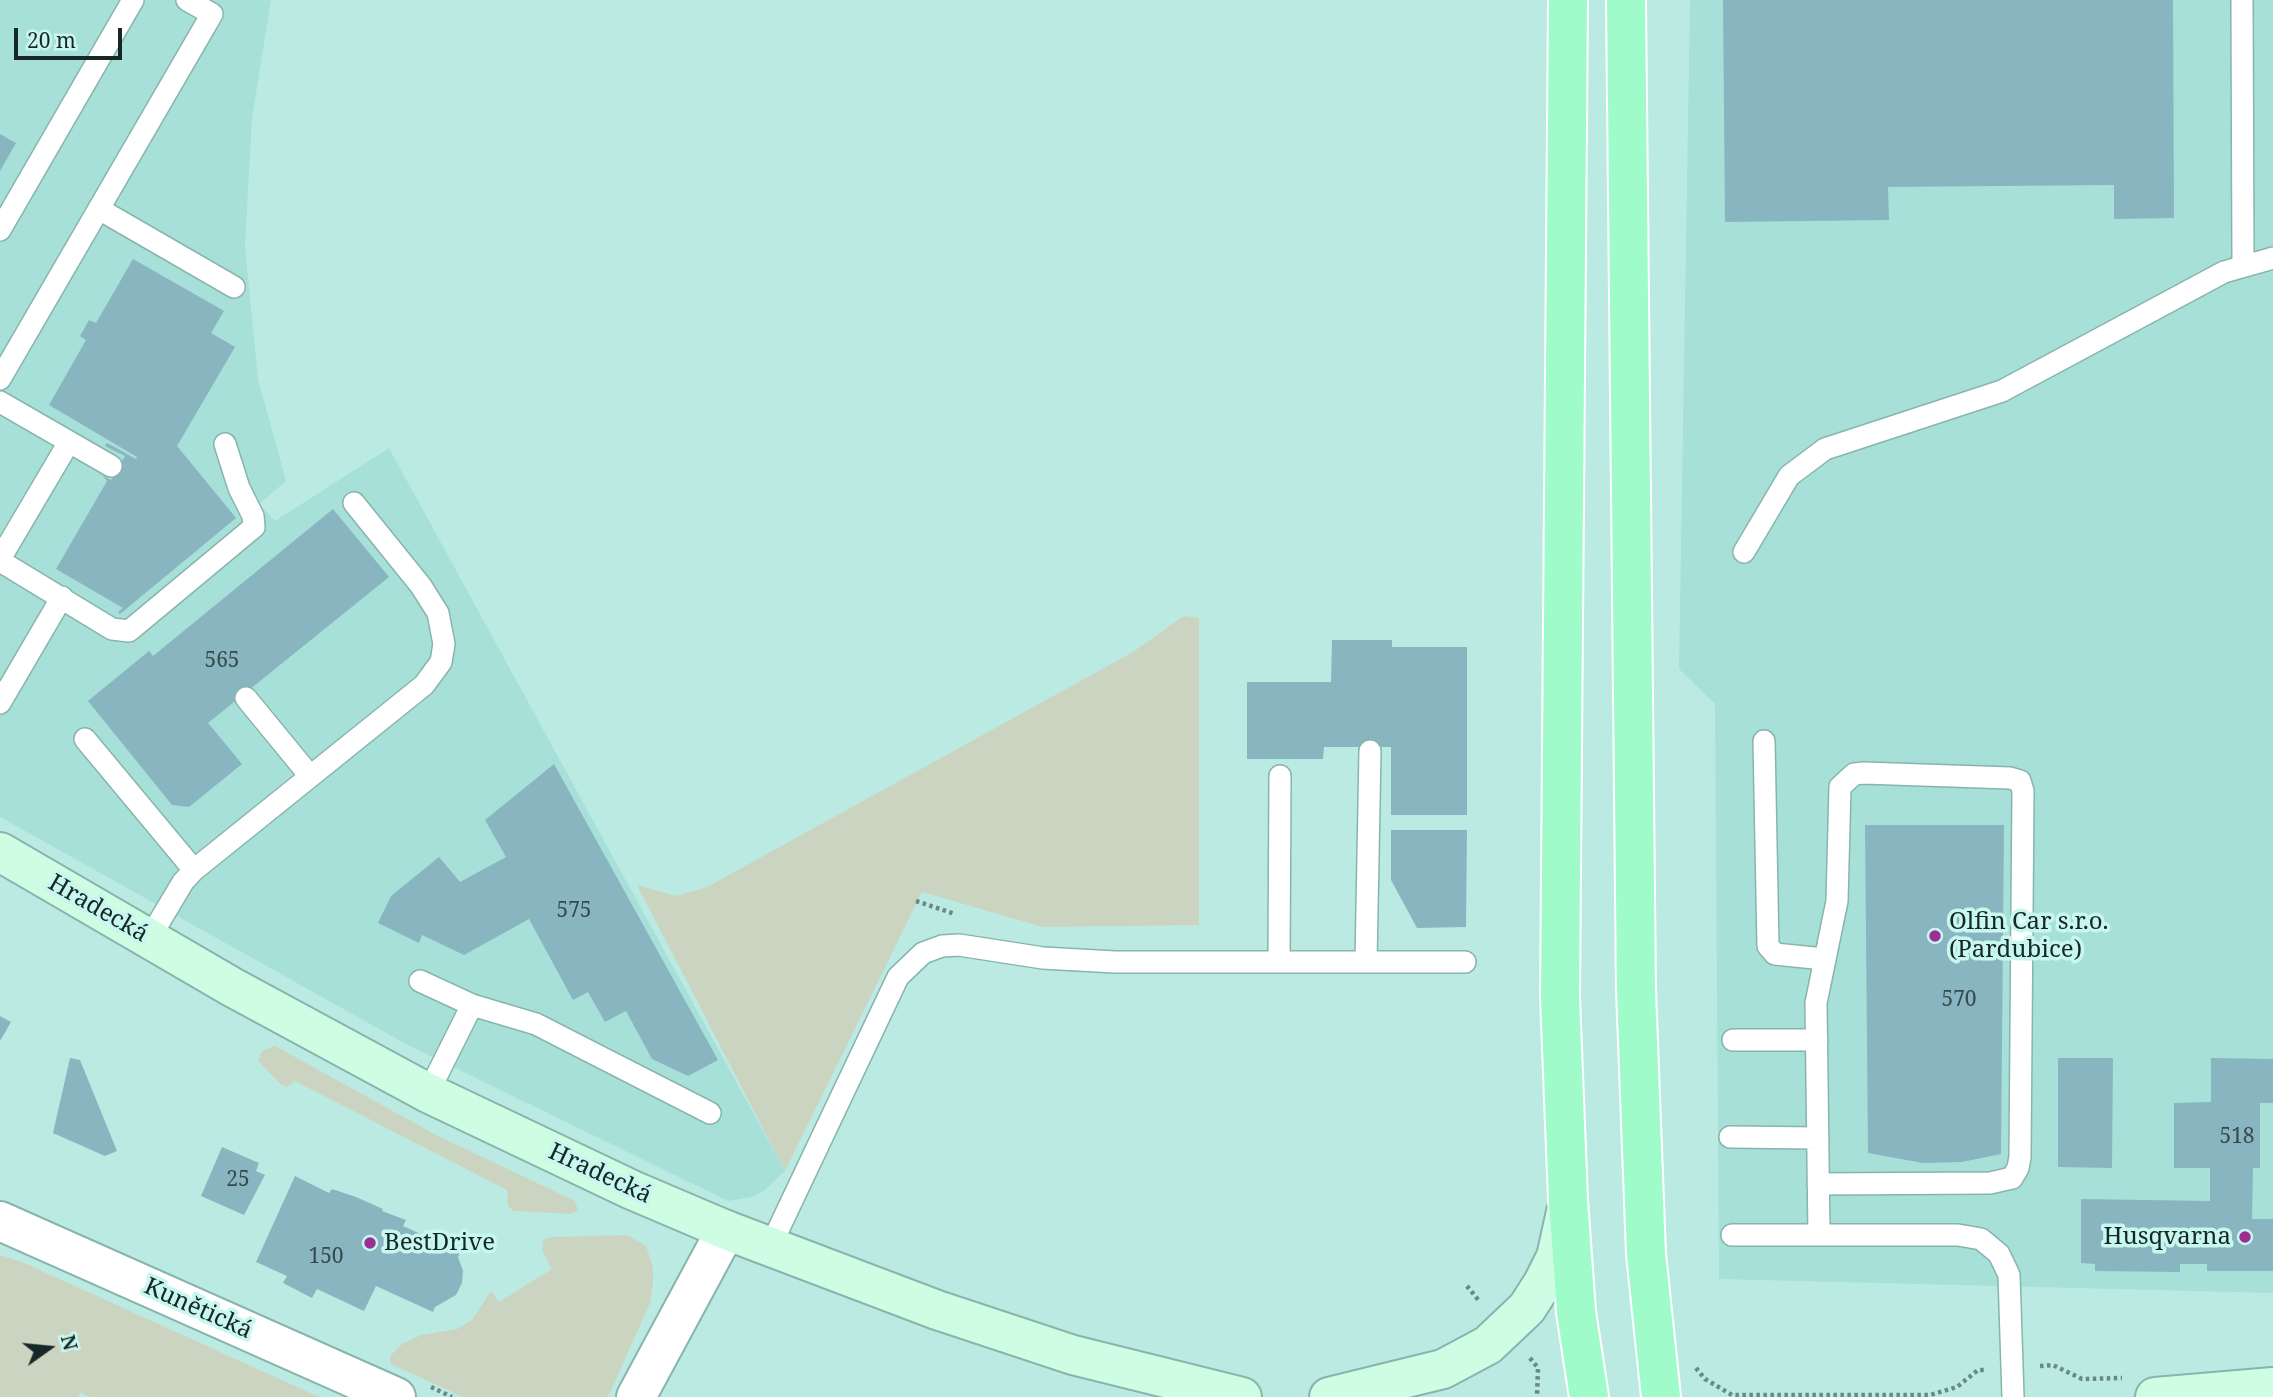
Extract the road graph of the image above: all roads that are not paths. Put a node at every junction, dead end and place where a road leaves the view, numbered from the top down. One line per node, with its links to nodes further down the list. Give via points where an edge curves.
1 (133, 0): 7 (lane)
2 (187, 0): 6 (lane, via 212,14)
3 (1568, 0): 43 (main road, via 1560,997)
4 (1626, 0): 56 (main road, via 1636,990 1646,1254)
5 (2242, 0): 9 (lane)
6 (99, 209): 10 (lane); 11 (lane)
7 (0, 230)
8 (2273, 258): 9 (lane)
9 (2243, 264): 17 (lane, via 2002,391 1825,449 1789,476)
10 (234, 288)
11 (0, 379)
12 (0, 402): 13 (lane)
13 (69, 442): 15 (lane); 18 (lane)
14 (225, 444): 19 (lane, via 254,519 247,536 129,631 112,629)
15 (111, 466)
16 (354, 503): 25 (lane, via 430,599 444,644 441,662 424,685)
17 (1744, 552)
18 (0, 560): 19 (lane)
19 (62, 597): 21 (lane)
20 (246, 698): 25 (lane)
21 (0, 703)
22 (85, 739): 28 (lane)
23 (1764, 741): 30 (lane, via 1768,946 1775,954)
24 (1370, 751): 32 (lane)
25 (310, 776): 28 (lane)
26 (1280, 776): 31 (lane)
27 (0, 852): 29 (main road, Hradecká)
28 (194, 870): 29 (lane)
29 (149, 939): 38 (main road, Hradecká)
30 (1824, 959): 37 (lane, via 1817,989); 42 (lane, via 1837,901 1838,799 1846,779 1864,773 2020,781 2018,1168 2012,1178 1990,1183)
31 (1279, 962): 32 (lane); 48 (lane, via 1079,960 959,945 923,953 898,977)
32 (1366, 962): 33 (lane)
33 (1465, 962)
34 (420, 981): 35 (lane)
35 (472, 1005): 38 (lane); 39 (lane, via 536,1024)
36 (1733, 1040): 37 (lane)
37 (1817, 1040): 41 (lane)
38 (428, 1093): 45 (main road, Hradecká)
39 (710, 1113)
40 (1730, 1137): 41 (lane)
41 (1818, 1138): 42 (lane)
42 (1818, 1184): 47 (lane)
43 (1568, 1200): 54 (main road, via 1556,1257 1544,1283 1505,1331 1443,1369); 55 (main road, via 1576,1312)
44 (0, 1221): 51 (street, Kunětická)
45 (726, 1230): 48 (main road, Hradecká); 52 (street)
46 (1732, 1235): 47 (lane)
47 (1819, 1235): 57 (lane, via 1981,1239 1998,1254 2008,1275)
48 (770, 1247): 53 (main road, Hradecká, via 1073,1355)
49 (2141, 1387): 50 (main road)
50 (2273, 1387)
51 (396, 1397)
52 (636, 1397)
53 (1242, 1397)
54 (1329, 1397)
55 (1589, 1397)
56 (1661, 1397)
57 (2013, 1397)

